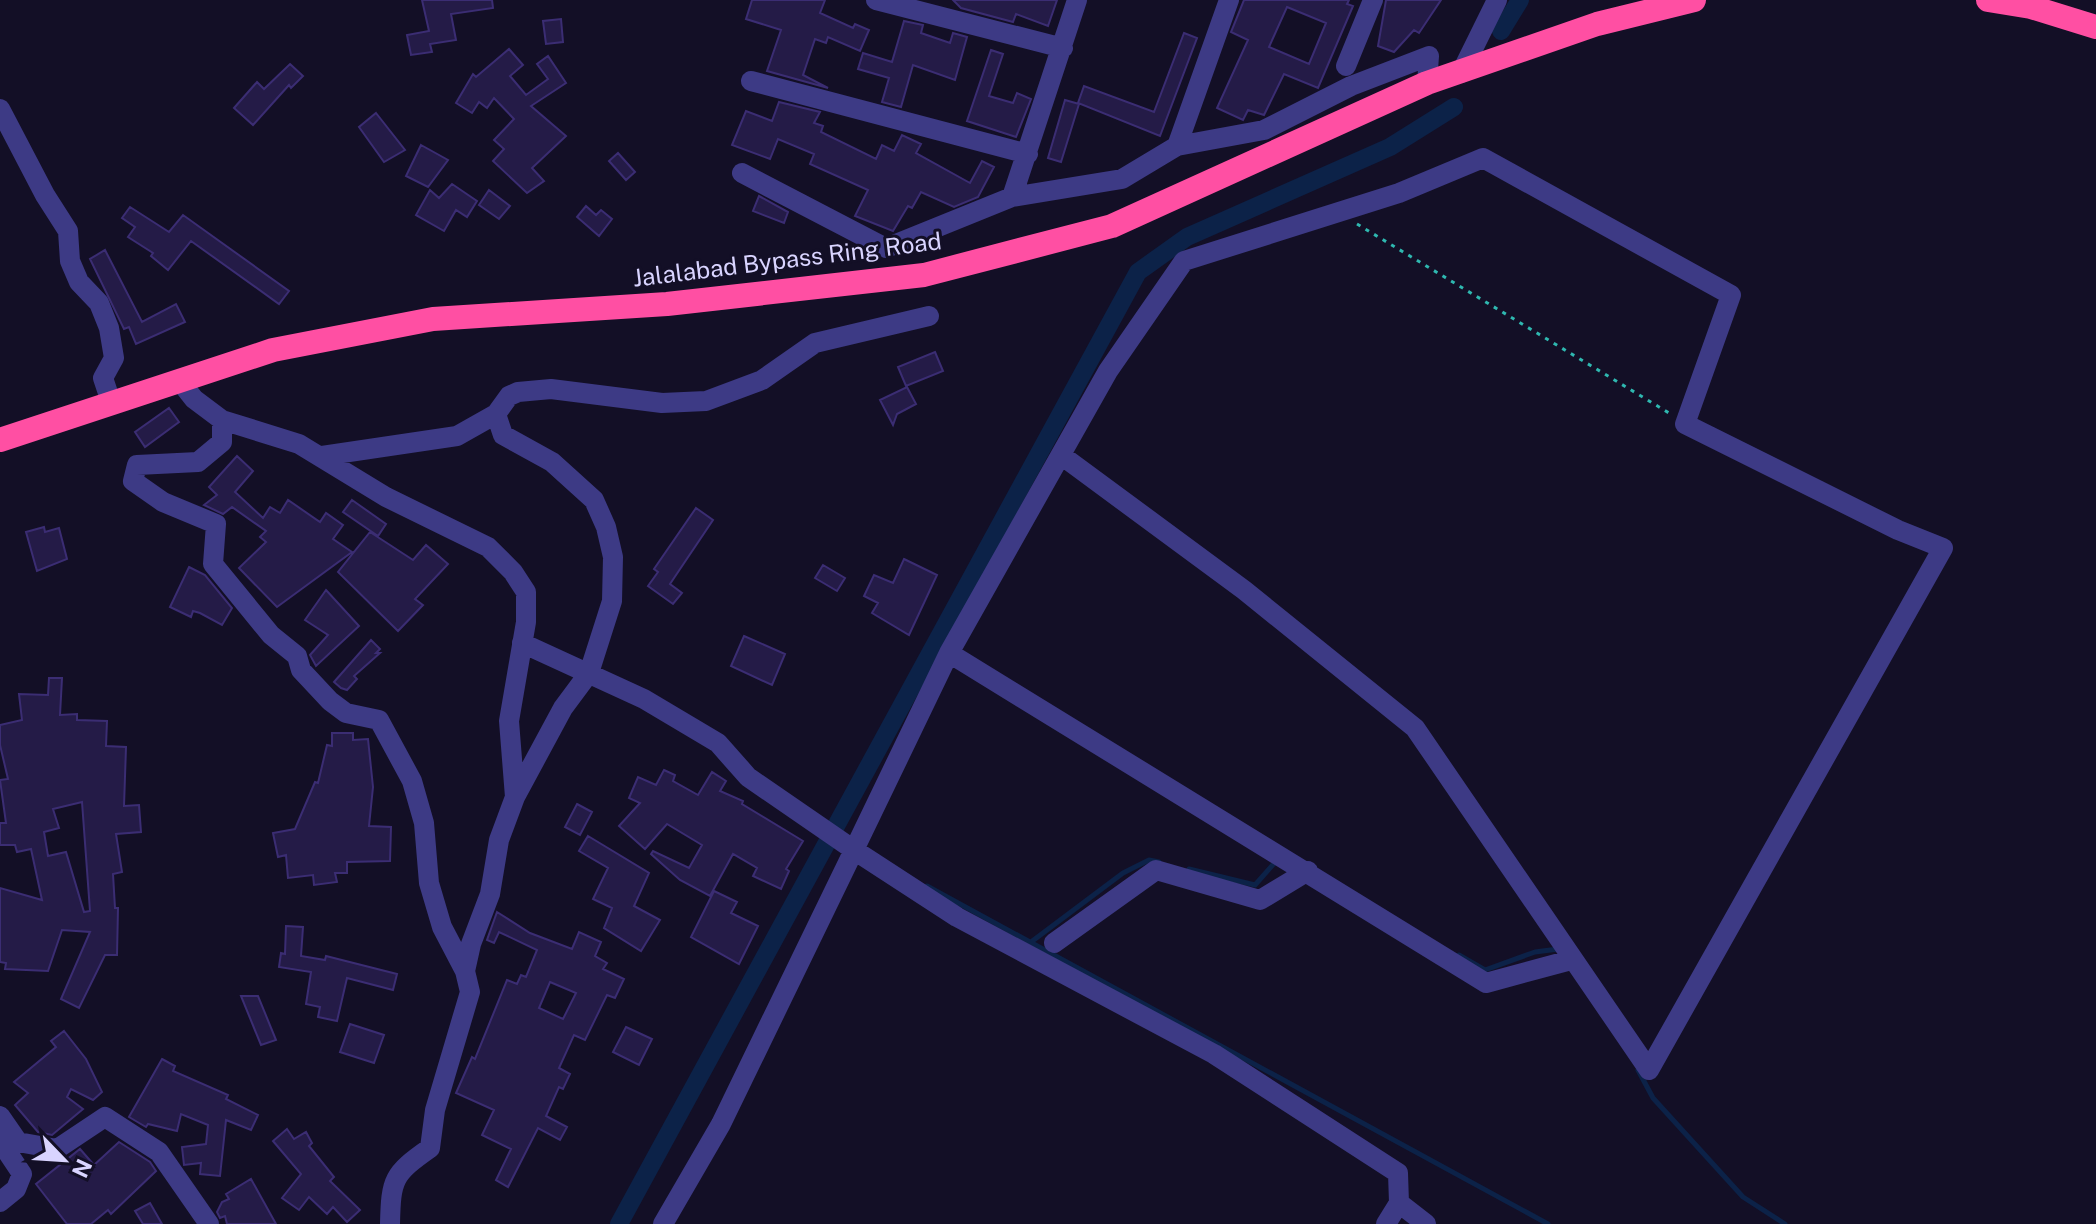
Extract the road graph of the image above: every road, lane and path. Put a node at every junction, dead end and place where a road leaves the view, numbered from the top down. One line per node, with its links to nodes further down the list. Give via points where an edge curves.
1 (876, 0): 9 (street)
2 (1077, 0): 9 (street)
3 (1229, 0): 15 (street)
4 (1373, 0): 10 (street)
5 (1497, 0): 11 (street)
6 (1694, 0): 11 (highway, Jalalabad Bypass Ring Road, via 1597,24)
7 (1988, 0): 8 (highway)
8 (2096, 27)
9 (1063, 48): 16 (street)
10 (1346, 66)
11 (1461, 73): 13 (highway, Jalalabad Bypass Ring Road)
12 (751, 81): 16 (street)
13 (1427, 83): 15 (street, via 1429,56 1351,86 1264,130); 21 (highway, Jalalabad Bypass Ring Road, via 1112,226 924,275 667,304 433,319 273,350)
14 (0, 109): 22 (street, via 68,231 70,261 109,328 114,358 103,378)
15 (1177, 146): 18 (street, via 1122,179)
16 (1028, 154): 18 (street)
17 (742, 173): 18 (street, via 886,248)
18 (1012, 197)
19 (1338, 212): 25 (path); 25 (street, via 1483,158 1731,295); 27 (street, via 1184,261 1108,371)
20 (929, 316): 23 (street, via 815,343 762,380 706,401 662,403 551,389 509,396)
21 (179, 380): 22 (highway, Jalalabad Bypass Ring Road); 24 (street)
22 (111, 402): 26 (highway, Jalalabad Bypass Ring Road)
23 (496, 414): 28 (street, via 457,436); 31 (street, via 503,435 552,462 594,500 606,527 613,557 612,601)
24 (222, 420): 28 (street); 37 (street, via 222,442 198,462 137,465 133,481 163,502 216,524 213,564 271,635 297,656 301,670 330,701 346,713 379,720 412,781 424,823 429,883 442,927)
25 (1685, 424): 36 (street, via 1943,548 1649,1070)
26 (0, 440)
27 (1061, 455): 30 (street); 36 (street, via 1244,590 1415,728)
28 (322, 456): 29 (street, via 386,497 488,547 526,592)
29 (522, 643): 31 (street); 32 (street, via 509,721)
30 (949, 653): 33 (street); 34 (street)
31 (589, 673): 32 (street, via 563,708); 33 (street, via 718,743 748,777)
32 (515, 797): 37 (street)
33 (854, 850): 41 (street, via 957,917 1214,1054 1398,1173); 44 (street, via 721,1124)
34 (1308, 871): 35 (street, via 1260,900 1156,870); 36 (street, via 1486,983)
35 (1054, 943)
36 (1571, 960)
37 (465, 971): 43 (street, via 470,992 435,1110 430,1148 400,1169 390,1186)
38 (0, 1116): 42 (street, via 18,1142 57,1149 105,1117 159,1152)
39 (0, 1141): 40 (street, via 22,1174 16,1189)
40 (0, 1202)
41 (1399, 1203): 45 (street); 46 (street)
42 (209, 1224)
43 (390, 1224)
44 (663, 1224)
45 (1386, 1224)
46 (1426, 1224)

